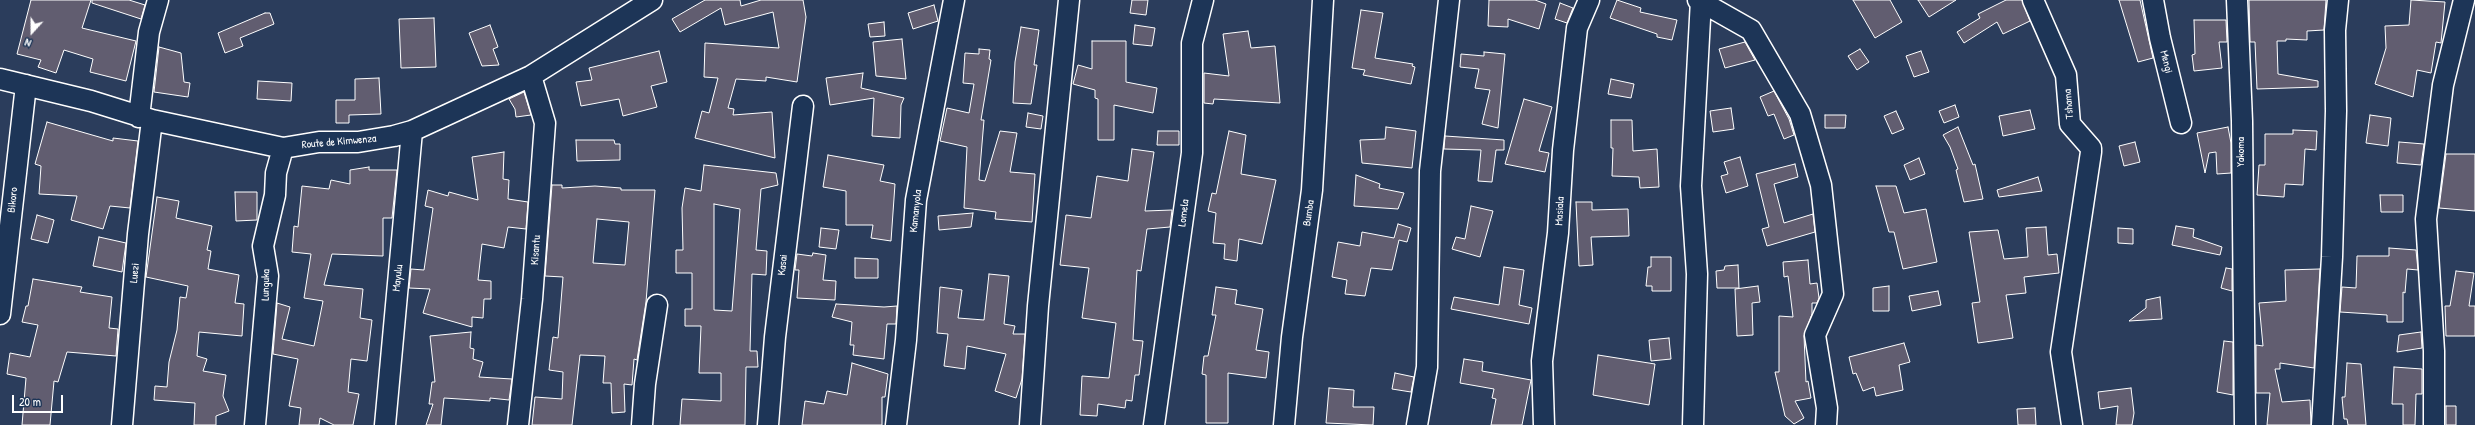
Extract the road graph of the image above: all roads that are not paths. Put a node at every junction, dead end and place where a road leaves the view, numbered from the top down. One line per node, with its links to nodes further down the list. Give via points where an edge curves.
1 (652, 0): 15 (street, Route de Kimwenza)
2 (954, 0): 32 (street, Kamanyola, via 916,200 906,340)
3 (1069, 0): 33 (street, via 1038,306)
4 (1203, 0): 34 (street, Lomela, via 1192,43 1192,153)
5 (1323, 0): 35 (street, Bumba, via 1312,190 1292,337)
6 (1449, 0): 36 (street, via 1430,171 1427,367)
7 (1589, 0): 37 (street, Masiala, via 1577,28 1563,150 1558,233 1542,361)
8 (2033, 0): 40 (street, Tshama, via 2066,75 2070,124 2091,148 2061,356)
9 (2153, 0): 21 (street, Mengi)
10 (2237, 0): 41 (street, Yakoma)
11 (2338, 0): 42 (street, via 2335,30 2336,111 2332,257)
12 (2464, 0): 43 (street, via 2443,85 2426,219 2434,351)
13 (162, 1): 20 (street, Luezi, via 149,32)
14 (1700, 1): 38 (street, via 1692,186 1697,274); 39 (street, via 1751,30 1800,114 1821,185 1833,294 1815,335 1827,408)
15 (633, 5): 16 (street, Route de Kimwenza)
16 (531, 76): 22 (street, Route de Kimwenza); 29 (street, Kisantu, via 545,123 532,299)
17 (0, 79): 18 (street, Route de Kimwenza)
18 (26, 85): 20 (street, Route de Kimwenza, via 91,101); 25 (street, Bikoro)
19 (803, 106): 31 (street, Kasai, via 776,330)
20 (145, 119): 23 (street, Route de Kimwenza); 26 (street, Luezi)
21 (2181, 123)
22 (412, 131): 23 (street, Route de Kimwenza, via 358,142 319,142); 28 (street, Mayulu)
23 (283, 148): 27 (street, Lunguka, via 263,246 268,276)
24 (657, 305): 30 (street, via 645,384)
25 (0, 314)
26 (122, 425)
27 (255, 425)
28 (386, 425)
29 (518, 425)
30 (642, 425)
31 (768, 425)
32 (896, 425)
33 (1030, 425)
34 (1154, 425)
35 (1284, 425)
36 (1417, 425)
37 (1544, 425)
38 (1693, 425)
39 (1826, 425)
40 (2072, 425)
41 (2246, 425)
42 (2322, 425)
43 (2434, 425)

